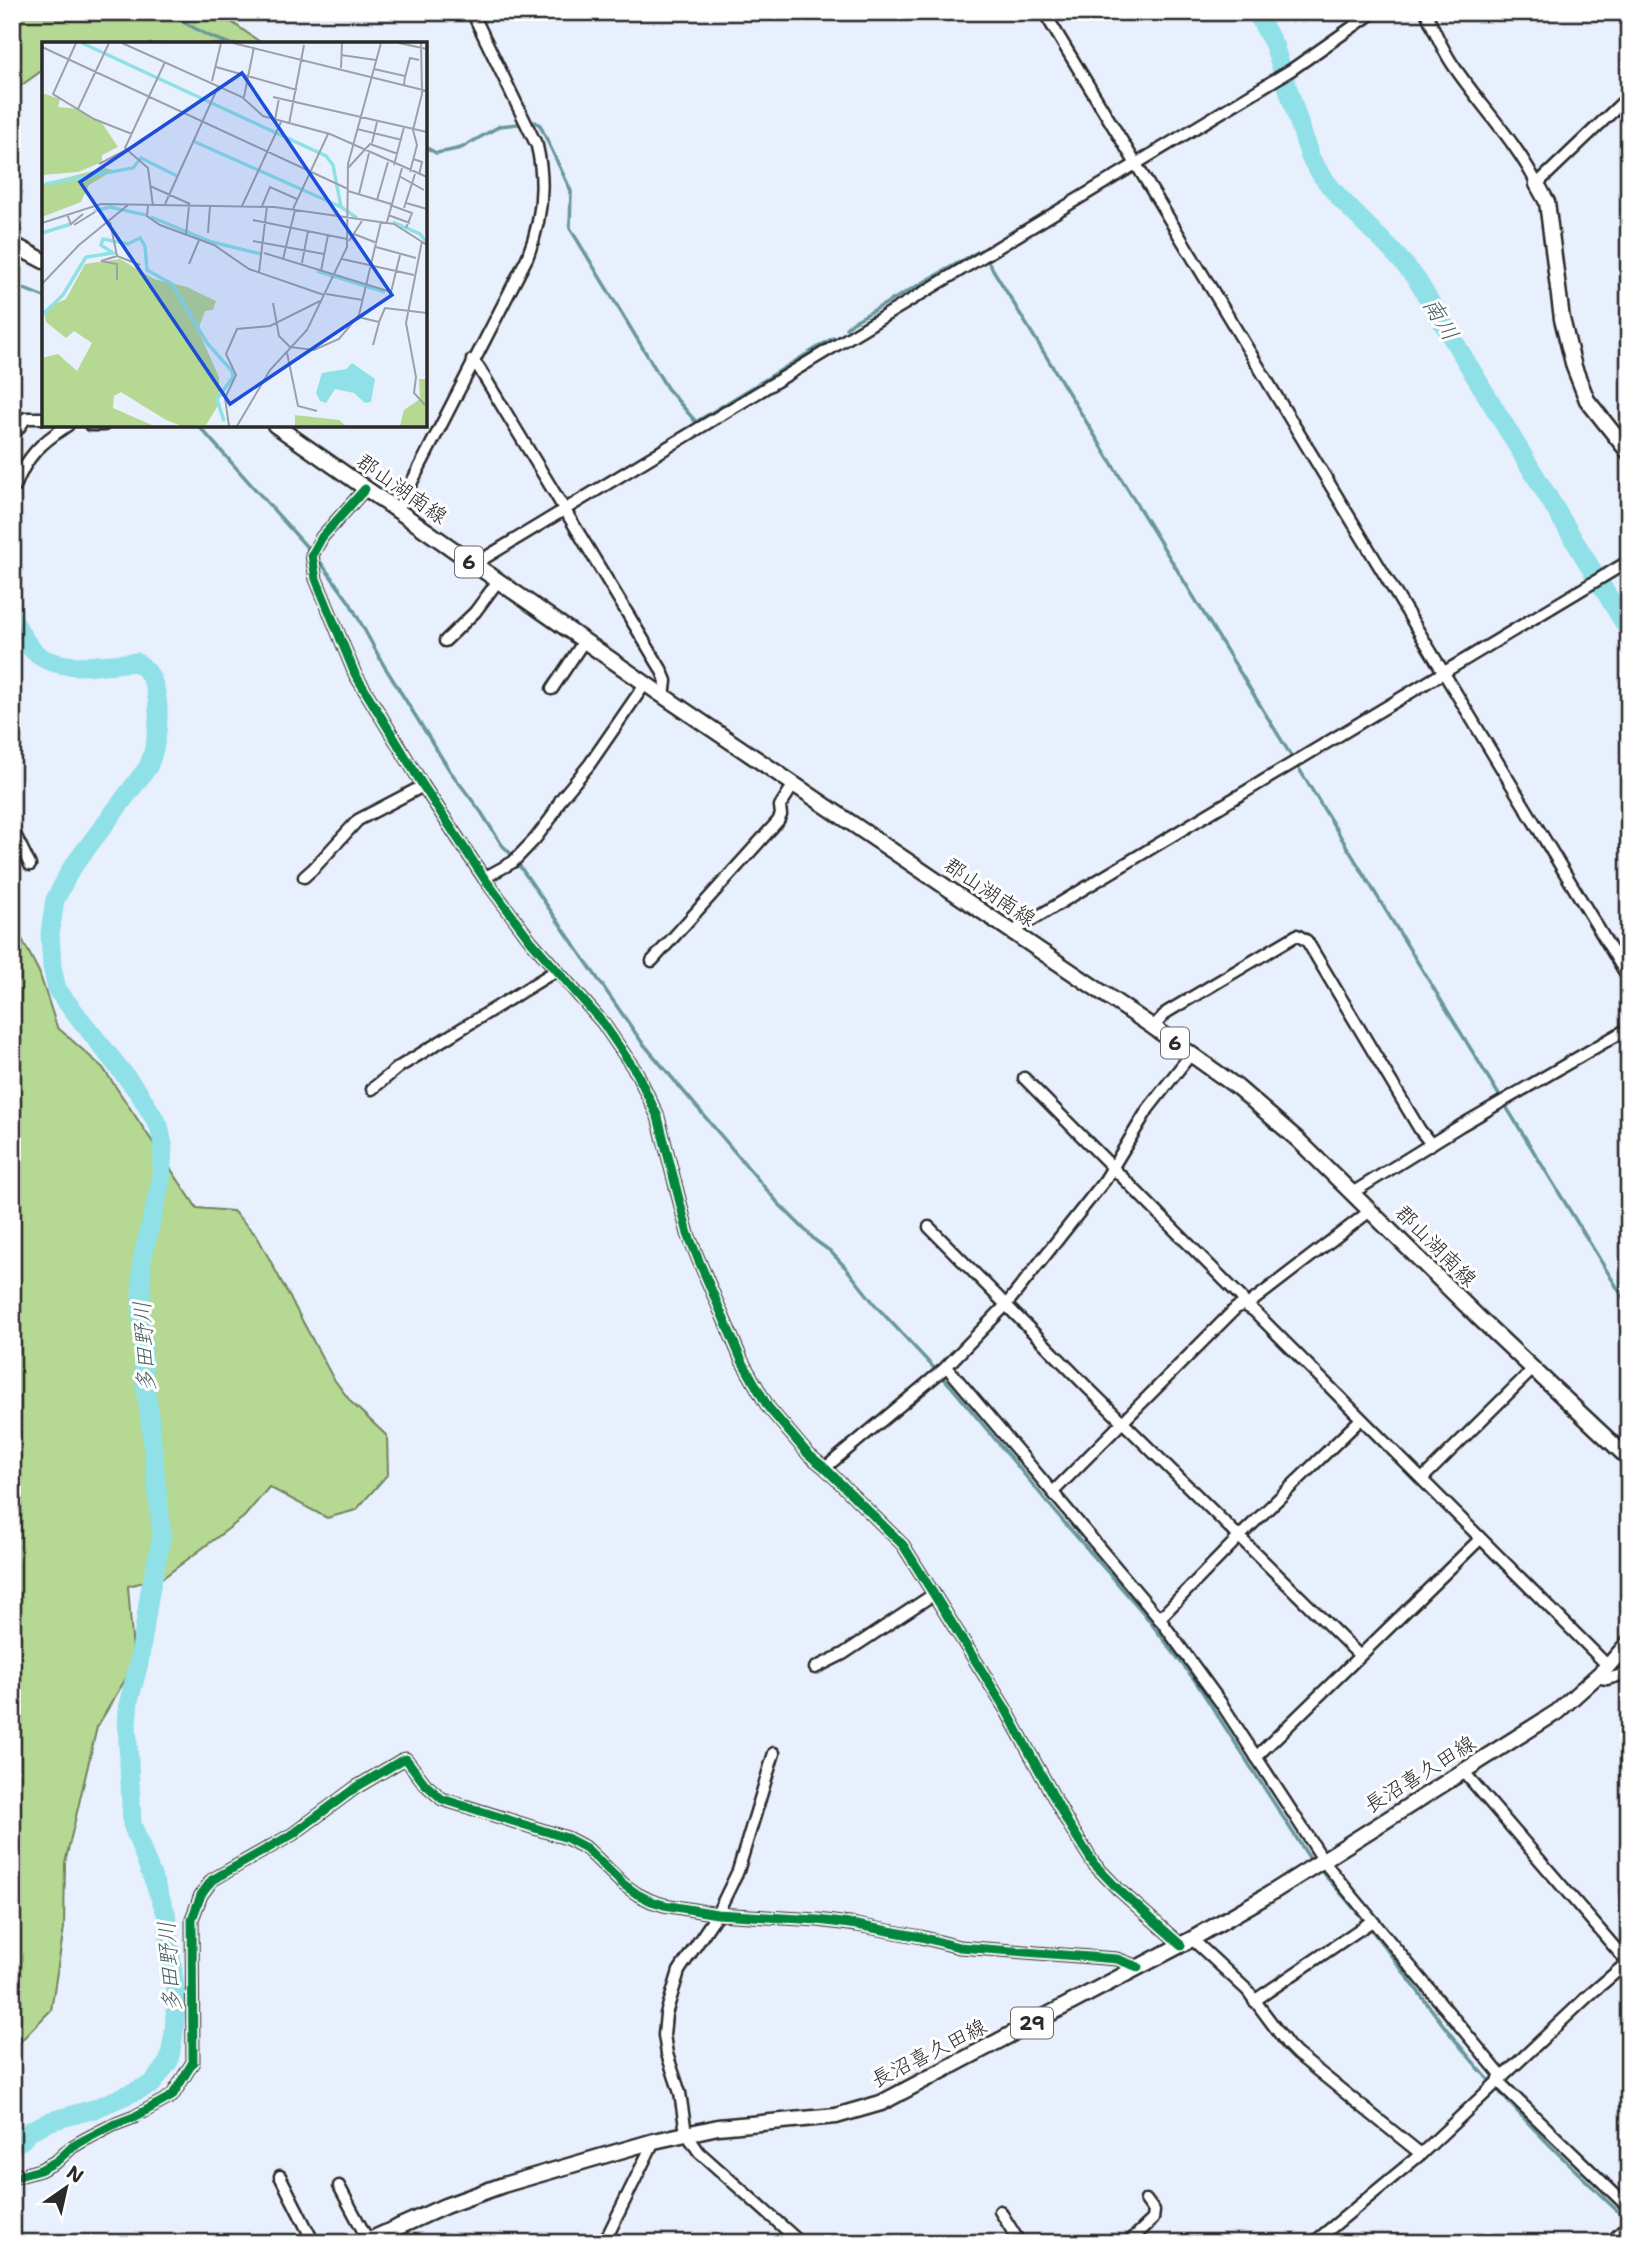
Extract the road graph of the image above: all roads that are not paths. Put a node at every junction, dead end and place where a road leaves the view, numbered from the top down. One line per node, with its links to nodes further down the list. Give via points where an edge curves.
1 (472, 12): 10 (street, via 537,146 543,190 530,249)
2 (1044, 12): 6 (street)
3 (1374, 12): 6 (street, via 1291,70)
4 (1426, 12): 7 (street, via 1452,65 1502,128)
5 (1629, 96): 7 (street)
6 (1136, 165): 19 (street); 26 (street)
7 (1537, 184): 16 (main road, via 1547,202 1562,319 1574,368 1587,400)
8 (12, 244): 9 (main road)
9 (42, 260)
10 (472, 360): 19 (street); 20 (street)
11 (42, 418): 12 (street)
12 (18, 419): 15 (street)
13 (65, 427): 17 (street, via 39,446)
14 (278, 427): 18 (main road, 郡山湖南線 / 6)
15 (12, 437)
16 (1629, 453)
17 (15, 487)
18 (365, 489): 20 (main road, 郡山湖南線 / 6); 31 (street, via 316,546 312,555 316,579 355,674)
19 (565, 509): 22 (street); 29 (street, via 661,669 666,681)
20 (397, 511): 22 (main road, 郡山湖南線 / 6)
21 (1629, 561): 26 (street)
22 (475, 566): 23 (main road, 郡山湖南線 / 6)
23 (498, 581): 24 (street); 25 (main road, 郡山湖南線 / 6)
24 (445, 641)
25 (584, 641): 27 (main road, 郡山湖南線 / 6); 28 (street)
26 (1443, 673): 36 (street); 39 (street)
27 (645, 684): 29 (main road, 郡山湖南線 / 6); 35 (street, via 535,839 513,862)
28 (552, 690)
29 (664, 696): 30 (main road, 郡山湖南線 / 6)
30 (794, 785): 36 (main road, 郡山湖南線 / 6); 37 (street, via 780,806 778,821)
31 (423, 786): 34 (street, via 358,820); 35 (street)
32 (12, 828): 33 (street)
33 (30, 865)
34 (304, 877)
35 (484, 878): 38 (street)
36 (1012, 932): 40 (main road, 郡山湖南線 / 6)
37 (652, 961)
38 (557, 970): 44 (street, via 399,1067); 57 (street, via 603,1023 650,1096 688,1234 742,1361 768,1407)
39 (1629, 979)
40 (1153, 1027): 42 (main road, 郡山湖南線 / 6); 45 (street, via 1167,1012 1300,935)
41 (1629, 1028): 45 (street)
42 (1191, 1054): 46 (street, via 1148,1109); 47 (main road, 郡山湖南線 / 6, via 1272,1116)
43 (1024, 1078): 46 (street)
44 (372, 1089)
45 (1431, 1144): 47 (street)
46 (1113, 1169): 50 (street); 51 (street)
47 (1352, 1193): 48 (main road, 郡山湖南線 / 6)
48 (1370, 1211): 51 (street); 53 (main road, 郡山湖南線 / 6)
49 (929, 1227): 50 (street)
50 (1006, 1305): 52 (street); 55 (street)
51 (1246, 1306): 54 (street); 55 (street, via 1236,1308)
52 (947, 1367): 57 (street); 59 (street)
53 (1533, 1369): 56 (main road, 郡山湖南線 / 6); 58 (street)
54 (1361, 1419): 58 (street); 60 (street)
55 (1124, 1423): 59 (street); 60 (street)
56 (1629, 1459)
57 (825, 1468): 62 (street, via 893,1533)
58 (1422, 1479): 61 (street)
59 (1053, 1492): 63 (street)
60 (1240, 1536): 63 (street); 65 (street)
61 (1479, 1540): 65 (street); 66 (street)
62 (934, 1594): 67 (street); 76 (street, via 1094,1864 1118,1889)
63 (1159, 1619): 71 (street)
64 (1629, 1642): 66 (main road, 長沼喜久田線 / 29)
65 (1359, 1655): 71 (street)
66 (1608, 1666): 69 (main road, 長沼喜久田線 / 29)
67 (815, 1668)
68 (1629, 1673): 69 (street)
69 (1596, 1677): 72 (main road, 長沼喜久田線 / 29, via 1557,1712)
70 (774, 1754): 74 (street, via 738,1871)
71 (1256, 1757): 73 (street)
72 (1464, 1772): 73 (main road, 長沼喜久田線 / 29); 77 (street)
73 (1324, 1860): 75 (street); 76 (main road, 長沼喜久田線 / 29)
74 (717, 1914): 78 (street, via 818,1920 959,1947 1102,1957); 81 (street, via 679,1971 666,2014 667,2054 680,2093); 85 (street, via 651,1901 568,1838 442,1799 411,1763 402,1760 293,1834 212,1880 201,1895 192,1919 192,2062 172,2096 84,2140 40,2170)
75 (1372, 1921): 79 (street); 80 (street)
76 (1186, 1942): 78 (main road, 長沼喜久田線 / 29); 79 (street, via 1241,1984)
77 (1628, 1962): 80 (street)
78 (1138, 1966): 81 (main road, 長沼喜久田線 / 29, via 881,2103 836,2116)
79 (1254, 2001): 83 (street, via 1297,2054)
80 (1500, 2078): 83 (street); 88 (street, via 1502,2085)
81 (686, 2133): 82 (main road, 長沼喜久田線 / 29); 94 (street, via 699,2151)
82 (654, 2141): 91 (main road, 長沼喜久田線 / 29, via 491,2189); 93 (street)
83 (1421, 2154): 97 (street)
84 (280, 2176): 92 (street)
85 (12, 2178)
86 (338, 2186): 91 (street)
87 (1146, 2200): 96 (street, via 1154,2217)
88 (1629, 2208)
89 (1000, 2211): 95 (street)
90 (1629, 2224): 98 (street)
91 (365, 2241)
92 (314, 2243)
93 (604, 2243)
94 (801, 2243)
95 (1020, 2243)
96 (1128, 2243)
97 (1312, 2243)
98 (1610, 2243)

